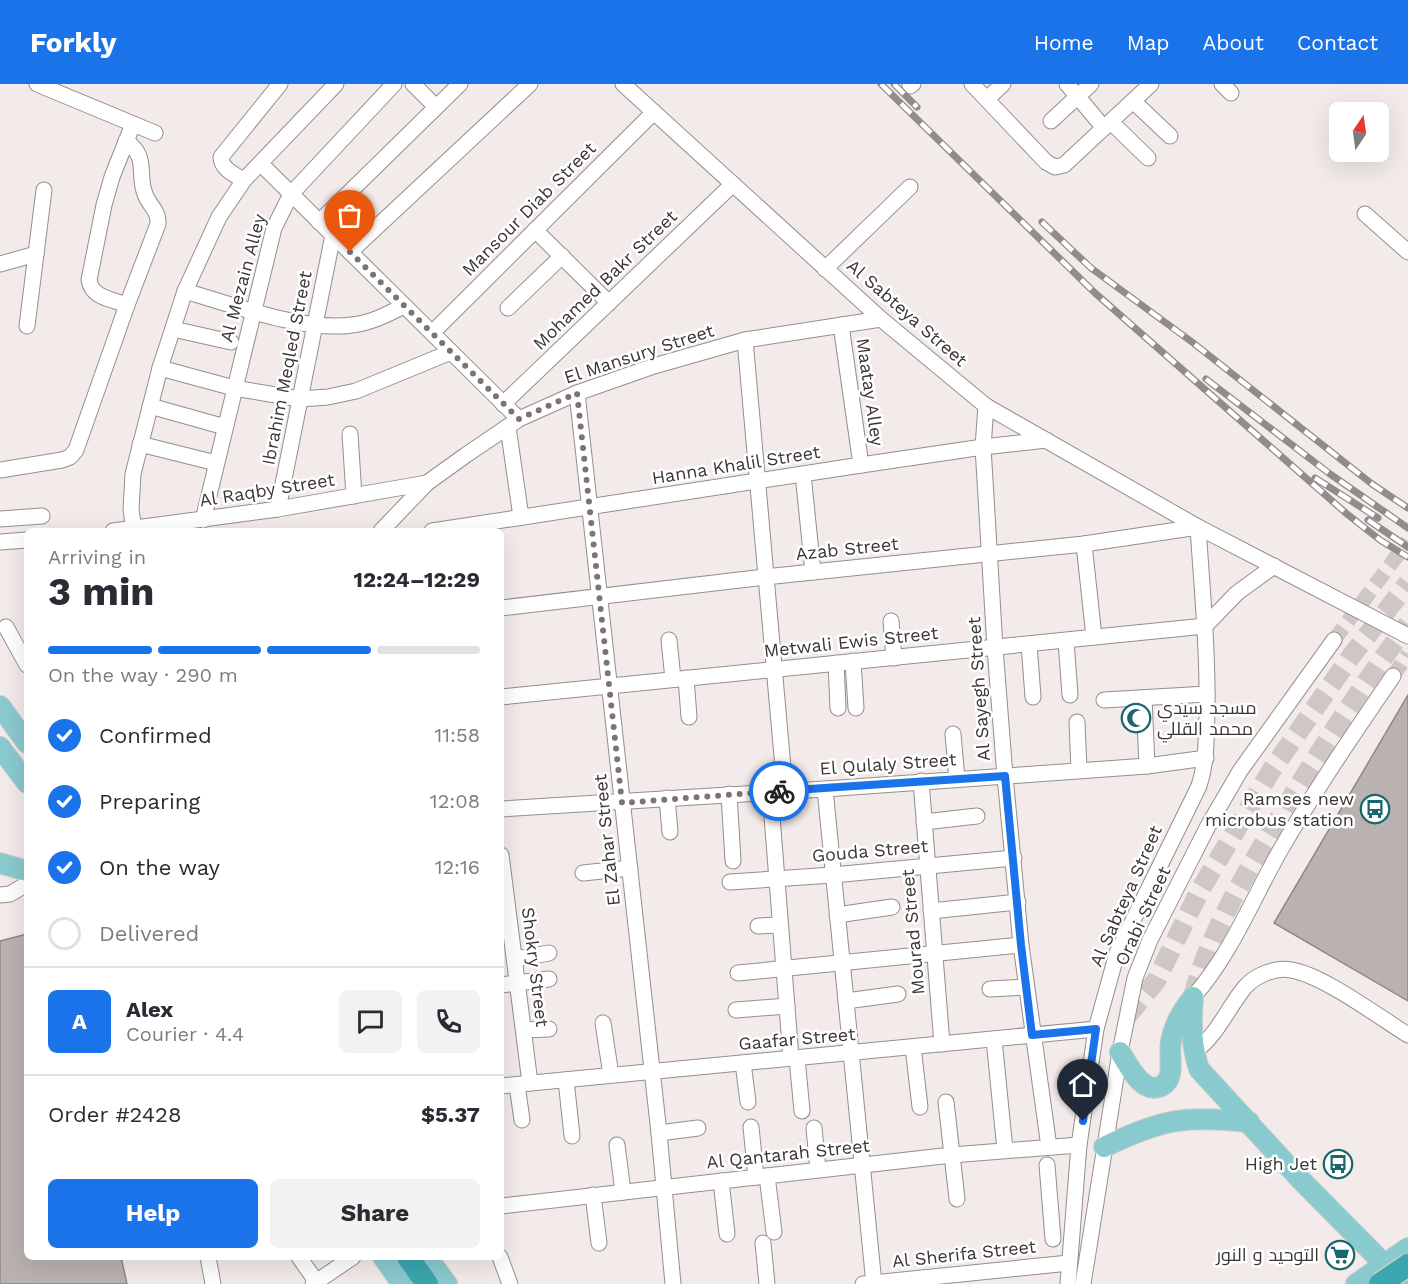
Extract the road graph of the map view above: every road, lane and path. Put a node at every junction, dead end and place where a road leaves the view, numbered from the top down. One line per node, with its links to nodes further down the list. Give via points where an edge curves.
1 (37, 84): 20 (street)
2 (280, 84): 27 (street, via 221,158 224,167)
3 (336, 84): 26 (street)
4 (394, 84): 31 (street, Al Mezain Alley)
5 (413, 84): 17 (street)
6 (460, 84): 17 (street)
7 (530, 84): 36 (street)
8 (623, 84): 18 (street, Al Sabteya Street)
9 (972, 84): 15 (street)
10 (1004, 84): 15 (street)
11 (1067, 84): 14 (street)
12 (1091, 84): 14 (street)
13 (1151, 84): 16 (street)
14 (1078, 97): 19 (street); 21 (street)
15 (987, 99): 21 (street, via 1046,162 1055,166 1064,165)
16 (1133, 101): 21 (street); 23 (street)
17 (436, 107): 33 (street)
18 (654, 112): 28 (street, Al Sabteya Street); 34 (street, Mansour Diab Street)
19 (1051, 121)
20 (133, 124): 22 (street); 24 (street)
21 (1108, 125): 25 (street)
22 (155, 133)
23 (1170, 136)
24 (126, 141): 44 (street, via 140,157 144,194 158,216); 44 (street, via 104,205 89,279 90,289 96,294)
25 (1148, 158)
26 (261, 164): 27 (street); 31 (street)
27 (244, 180): 42 (street, via 219,218)
28 (733, 184): 41 (street, Al Sabteya Street); 43 (street, Mohamed Bakr Street)
29 (910, 187): 41 (street)
30 (44, 190): 38 (street)
31 (291, 194): 33 (street); 47 (street, Al Mezain Alley, via 274,228)
32 (1365, 214): 37 (street)
33 (319, 222): 35 (street)
34 (535, 230): 39 (street); 53 (street, Mansour Diab Street)
35 (333, 235): 36 (street); 51 (street, Ibrahim Meqled Street)
36 (350, 252): 45 (street)
37 (1408, 252)
38 (36, 254): 40 (street); 50 (street)
39 (562, 256): 43 (street); 46 (street)
40 (0, 264)
41 (825, 269): 48 (street, Al Sabteya Street)
42 (186, 291): 47 (street); 52 (street)
43 (609, 303): 61 (street, Mohamed Bakr Street)
44 (127, 305): 72 (street, via 76,450 62,460)
45 (404, 306): 51 (street, via 355,325); 53 (street)
46 (508, 308)
47 (254, 311): 51 (street); 58 (street, Al Mezain Alley)
48 (880, 319): 49 (street, El Mansury Street); 63 (street, Al Sabteya Street)
49 (841, 325): 54 (street, El Mansury Street); 71 (street, Maatay Alley)
50 (27, 326)
51 (316, 326): 60 (street, Ibrahim Meqled Street)
52 (173, 329): 55 (street); 57 (street)
53 (432, 333): 56 (street)
54 (745, 340): 59 (street, El Mansury Street); 74 (street)
55 (231, 342)
56 (451, 352): 60 (street, via 356,392); 61 (street)
57 (160, 368): 58 (street); 62 (street)
58 (234, 388): 60 (street); 65 (street, Al Mezain Alley)
59 (577, 393): 64 (street, El Mansury Street); 77 (street, El Zahar Street)
60 (300, 399): 78 (street, Ibrahim Meqled Street)
61 (503, 404): 64 (street)
62 (150, 406): 65 (street); 68 (street)
63 (986, 406): 67 (street, Al Sabteya Street); 69 (street, Al Sayegh Street)
64 (513, 423): 75 (street, El Mansury Street); 80 (street)
65 (225, 427): 70 (street, Al Mezain Alley)
66 (350, 434): 76 (street)
67 (1046, 440): 69 (street, Hanna Khalil Street); 84 (street, Al Sabteya Street)
68 (140, 444): 70 (street); 85 (street, via 130,492)
69 (983, 447): 71 (street, Hanna Khalil Street); 92 (street, Al Sayegh Street)
70 (216, 463): 82 (street, Al Mezain Alley)
71 (861, 465): 73 (street, Hanna Khalil Street)
72 (0, 470)
73 (803, 474): 74 (street, Hanna Khalil Street); 94 (street)
74 (758, 481): 77 (street, Hanna Khalil Street); 95 (street)
75 (427, 483): 76 (street, Al Raqby Street); 87 (street, El Mansury Street)
76 (354, 496): 78 (street, Al Raqby Street)
77 (590, 508): 80 (street, Hanna Khalil Street); 96 (street, El Zahar Street)
78 (278, 509): 83 (street, Al Raqby Street)
79 (42, 516): 81 (street)
80 (521, 517): 88 (street, Hanna Khalil Street)
81 (0, 519)
82 (203, 520): 83 (street, Al Raqby Street); 86 (street, Al Raqby Street)
83 (222, 524)
84 (1198, 527): 91 (street, Azab Street); 93 (street, Al Sabteya Street); 99 (street, Al Sabteya Street)
85 (134, 528)
86 (142, 528)
87 (384, 528)
88 (451, 528)
89 (24, 540): 90 (street)
90 (0, 542)
91 (1084, 544): 92 (street, Azab Street); 102 (street)
92 (989, 555): 94 (street, Azab Street); 107 (street, Al Sayegh Street)
93 (1274, 566): 99 (street, via 1237,593); 101 (street, Al Sabteya Street)
94 (813, 572): 95 (street, Azab Street)
95 (765, 577): 96 (street, Azab Street); 112 (street)
96 (600, 597): 97 (street, Azab Street); 115 (street, El Zahar Street)
97 (504, 608)
98 (891, 621): 108 (street)
99 (1205, 626): 102 (street, Metwali Ewis Street); 116 (street, Al Sabteya Street)
100 (6, 627): 109 (street)
101 (1408, 636)
102 (1094, 638): 105 (street, Metwali Ewis Street)
103 (669, 640): 114 (street)
104 (1334, 640): 191 (street, Orabi Street, via 1240,771 1208,826 1135,978)
105 (1066, 641): 106 (street, Metwali Ewis Street); 117 (street)
106 (1029, 644): 107 (street, Metwali Ewis Street); 119 (street)
107 (995, 648): 108 (street, Metwali Ewis Street); 133 (street, Al Sayegh Street)
108 (894, 658): 110 (street, Metwali Ewis Street)
109 (24, 660)
110 (853, 661): 111 (street, Metwali Ewis Street); 124 (street)
111 (836, 663): 112 (street, Metwali Ewis Street); 123 (street)
112 (775, 669): 114 (street, Metwali Ewis Street); 138 (street)
113 (1393, 676): 178 (street, via 1278,854 1218,965)
114 (679, 679): 115 (street, Metwali Ewis Street); 125 (street)
115 (610, 687): 118 (street, Metwali Ewis Street); 141 (street, El Zahar Street)
116 (1207, 694): 120 (street); 130 (street, Al Sabteya Street)
117 (1070, 695)
118 (504, 697)
119 (1033, 697)
120 (1144, 698): 121 (street); 131 (street)
121 (1104, 700)
122 (0, 706): 128 (main road)
123 (838, 708)
124 (856, 708)
125 (690, 717)
126 (1077, 722): 132 (street)
127 (953, 734): 135 (street)
128 (24, 739)
129 (0, 747): 134 (main road)
130 (1206, 758): 131 (street, El Qulaly Street); 184 (street, Al Sabteya Street, via 1199,786 1117,953)
131 (1148, 766): 132 (street, El Qulaly Street)
132 (1079, 770): 133 (street, El Qulaly Street)
133 (1005, 776): 135 (street, El Qulaly Street); 146 (street, Al Sayegh Street)
134 (24, 779)
135 (957, 779): 136 (street, El Qulaly Street)
136 (921, 781): 137 (street, El Qulaly Street); 144 (street, Mourad Street)
137 (825, 789): 138 (street, El Qulaly Street); 153 (street)
138 (778, 791): 139 (street, El Qulaly Street); 154 (street)
139 (729, 794): 140 (street, El Qulaly Street); 147 (street)
140 (667, 798): 141 (street, El Qulaly Street); 145 (street)
141 (622, 803): 142 (street, El Qulaly Street); 150 (street, El Zahar Street)
142 (504, 809)
143 (977, 816): 144 (street)
144 (924, 822): 149 (street, Mourad Street)
145 (670, 832)
146 (1014, 858): 149 (street, Gouda Street); 159 (street, Al Sayegh Street)
147 (733, 861)
148 (0, 863): 151 (main road)
149 (927, 866): 153 (street, Gouda Street); 161 (street, Mourad Street)
150 (630, 868): 152 (street); 196 (street, El Zahar Street)
151 (24, 870)
152 (583, 873)
153 (833, 875): 154 (street, Gouda Street); 162 (street)
154 (777, 878): 155 (street, Gouda Street); 163 (street)
155 (730, 882)
156 (24, 886): 157 (street)
157 (0, 895)
158 (504, 897): 168 (street, Shokry Street)
159 (1017, 902): 161 (street); 165 (street, Al Sayegh Street)
160 (892, 907): 162 (street)
161 (931, 911): 167 (street, Mourad Street)
162 (837, 915): 169 (street)
163 (780, 925): 164 (street); 170 (street)
164 (758, 926)
165 (1021, 945): 167 (street); 175 (street, Al Sayegh Street)
166 (549, 953): 168 (street)
167 (934, 954): 169 (street); 189 (street, Mourad Street)
168 (515, 959): 173 (street, Shokry Street)
169 (842, 963): 170 (street); 179 (street)
170 (784, 968): 171 (street); 180 (street)
171 (738, 973)
172 (549, 979): 173 (street)
173 (518, 983): 174 (street); 185 (street, Shokry Street)
174 (504, 985)
175 (1026, 987): 176 (street); 186 (street, Al Sayegh Street)
176 (990, 989)
177 (898, 994): 179 (street)
178 (1193, 997): 191 (main road, via 1175,1025 1170,1075 1165,1084 1146,1087); 192 (main road)
179 (846, 1001): 193 (street)
180 (787, 1006): 181 (street); 194 (street)
181 (735, 1010)
182 (603, 1023): 197 (street)
183 (549, 1029): 185 (street)
184 (1096, 1029): 186 (street, Gaafar Street); 213 (street, Al Sabteya Street)
185 (524, 1030): 199 (street, Shokry Street)
186 (1032, 1035): 188 (street, Gaafar Street); 214 (street, Al Sayegh Street)
187 (1408, 1035): 192 (street, via 1316,978 1283,970 1252,981 1208,1041)
188 (993, 1039): 189 (street, Gaafar Street); 216 (street)
189 (942, 1044): 190 (street, Gaafar Street)
190 (913, 1047): 193 (street, Gaafar Street); 203 (street)
191 (1120, 1052): 215 (street, Orabi Street)
192 (1194, 1052): 206 (main road, via 1199,1069)
193 (851, 1054): 194 (street, Gaafar Street); 218 (street)
194 (794, 1058): 195 (street, Gaafar Street); 204 (street)
195 (743, 1063): 196 (street, Gaafar Street); 201 (street)
196 (652, 1073): 197 (street, Gaafar Street); 210 (street, El Zahar Street)
197 (611, 1076): 198 (street, Gaafar Street)
198 (566, 1080): 199 (street, Gaafar Street); 211 (street)
199 (524, 1084): 200 (street, Gaafar Street); 205 (street, Shokry Street)
200 (504, 1086)
201 (748, 1102)
202 (946, 1102): 217 (street)
203 (920, 1107)
204 (802, 1111)
205 (522, 1120)
206 (1249, 1122): 215 (main road, via 1172,1121); 243 (main road)
207 (751, 1127): 221 (street)
208 (698, 1128): 210 (street)
209 (814, 1128): 220 (street)
210 (659, 1133): 223 (street, El Zahar Street)
211 (572, 1136)
212 (617, 1145): 224 (street)
213 (1080, 1145): 214 (street, Al Qantarah Street); 225 (street, Al Sabteya Street)
214 (1048, 1147): 216 (street, Al Qantarah Street)
215 (1104, 1148): 254 (street, Orabi Street)
216 (1005, 1150): 217 (street, Al Qantarah Street)
217 (952, 1155): 218 (street, Al Qantarah Street); 228 (street)
218 (862, 1165): 220 (street, Al Qantarah Street); 252 (street)
219 (1047, 1165): 226 (street)
220 (818, 1170): 221 (street, Al Qantarah Street)
221 (761, 1176): 222 (street, Al Qantarah Street); 251 (street, via 769,1238)
222 (721, 1181): 223 (street, Al Qantarah Street); 230 (street)
223 (664, 1187): 224 (street, Al Qantarah Street); 250 (street, El Zahar Street)
224 (623, 1192): 227 (street, Al Qantarah Street)
225 (1076, 1192): 226 (street); 241 (street, Al Sabteya Street)
226 (1050, 1195): 231 (street)
227 (593, 1196): 229 (street, Al Qantarah Street); 232 (street)
228 (957, 1199)
229 (504, 1206)
230 (727, 1234)
231 (1053, 1239)
232 (599, 1244)
233 (1408, 1248): 243 (main road)
234 (209, 1260): 245 (street)
235 (301, 1260): 244 (street)
236 (349, 1260): 244 (street)
237 (385, 1260): 246 (main road)
238 (410, 1260): 247 (highway)
239 (429, 1260): 248 (main road)
240 (502, 1260): 249 (street)
241 (1069, 1263): 252 (street, Al Sherifa Street); 253 (street, Al Sabteya Street)
242 (1408, 1265): 243 (highway, bridge)
243 (1382, 1274): 255 (main road); 256 (main road)
244 (315, 1283)
245 (213, 1284)
246 (402, 1284)
247 (427, 1284)
248 (447, 1284)
249 (510, 1284)
250 (674, 1284)
251 (767, 1284)
252 (870, 1284)
253 (1068, 1284)
254 (1083, 1284)
255 (1356, 1284)
256 (1400, 1284)

